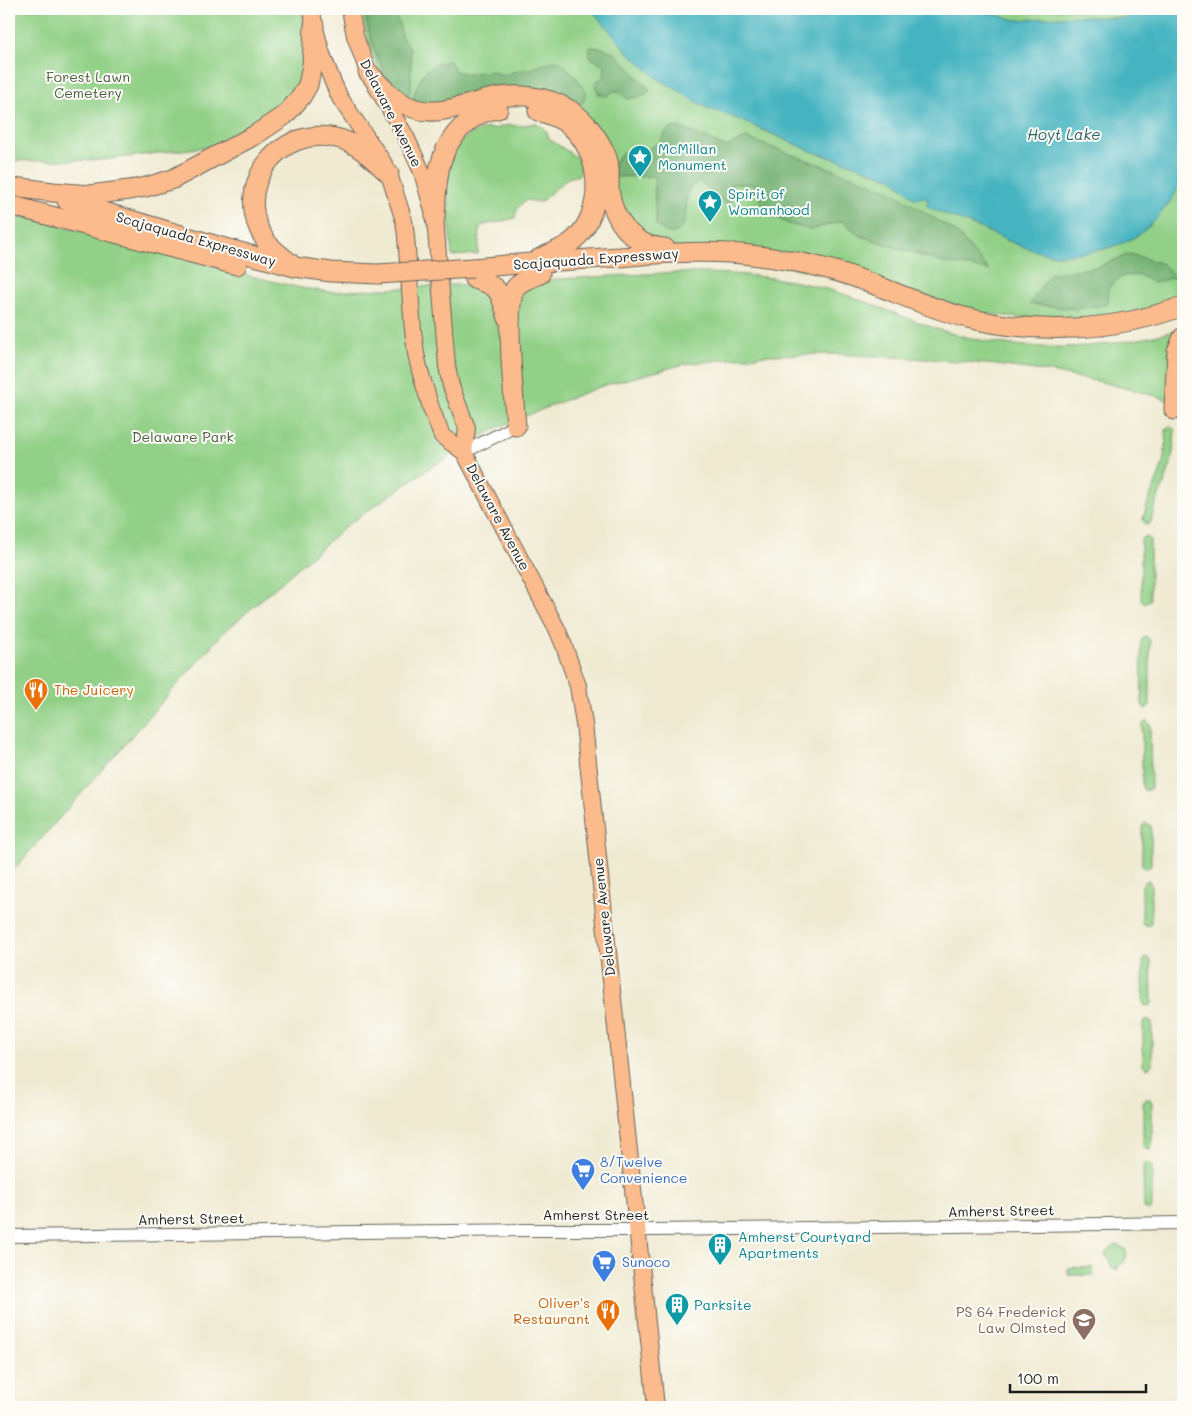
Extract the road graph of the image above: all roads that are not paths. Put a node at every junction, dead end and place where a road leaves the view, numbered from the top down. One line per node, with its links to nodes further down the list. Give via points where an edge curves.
1 (350, 9): 3 (main road, Delaware Avenue, via 355,36)
2 (313, 17): 4 (main road, Delaware Avenue, via 322,54 340,98); 5 (highway, via 312,65 308,85 285,115 255,135 173,179 146,187 90,195)
3 (368, 72): 7 (main road, Delaware Avenue, via 406,137 422,172); 8 (highway, via 393,98 422,110 453,109 519,95 554,102 569,109 589,127 604,152 615,215 623,226 647,245)
4 (389, 174): 10 (highway, via 364,152 338,138 323,136 297,140 274,156 265,165 255,187 254,211 266,241); 20 (main road, Delaware Avenue, via 404,221 413,330 420,371 442,436)
5 (15, 186): 10 (highway, Scajaquada Expressway)
6 (9, 205): 13 (highway, Scajaquada Expressway, via 313,282 344,286)
7 (435, 218): 9 (highway, via 436,184 442,160 448,142 460,128 475,116 494,109 532,109 551,114 569,125 590,154 595,170 594,206 586,225 575,239 554,252); 20 (main road, Delaware Avenue, via 447,366 466,428)
8 (686, 252): 9 (highway, Scajaquada Expressway); 14 (highway, Scajaquada Expressway, via 730,252 808,265 850,276 948,312 1012,326 1063,328 1112,325)
9 (517, 264): 11 (highway, Scajaquada Expressway)
10 (295, 267): 13 (highway, Scajaquada Expressway)
11 (474, 274): 12 (highway, Scajaquada Expressway); 13 (highway, Scajaquada Expressway, bridge); 16 (highway, via 499,292)
12 (540, 274): 15 (highway, Scajaquada Expressway, via 692,264 760,268 820,279 960,328 1035,340 1108,337); 16 (highway, via 517,286)
13 (379, 280)
14 (1183, 306)
15 (1183, 319)
16 (509, 320): 19 (highway)
17 (1183, 336): 18 (highway, via 1177,352)
18 (1174, 410)
19 (516, 426): 20 (street)
20 (464, 452): 22 (main road, Delaware Avenue, via 557,628 578,686)
21 (1183, 1223): 22 (street, Amherst Street)
22 (637, 1230): 23 (street, Amherst Street); 24 (main road, Delaware Avenue)
23 (9, 1236)
24 (656, 1407)

